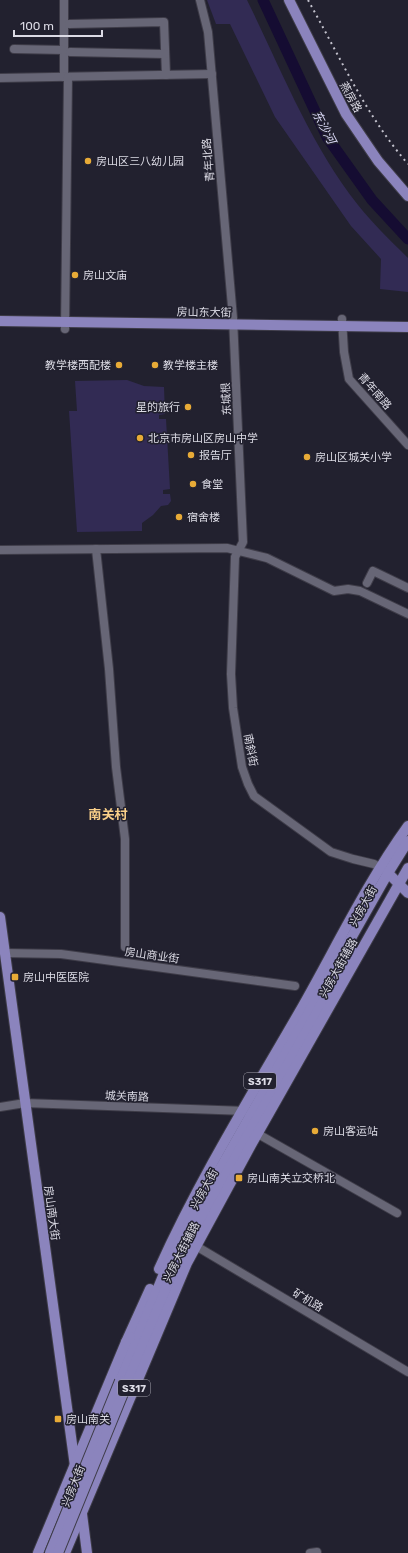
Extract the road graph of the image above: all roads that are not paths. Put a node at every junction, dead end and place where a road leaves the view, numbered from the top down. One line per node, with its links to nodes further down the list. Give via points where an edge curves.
1 (64, 0): 6 (street)
2 (200, 0): 8 (street, 青年北路, via 208,32)
3 (289, 0): 12 (main road, 燕房路, via 346,114 378,161)
4 (69, 24): 7 (street, via 164,22)
5 (14, 49): 6 (street)
6 (67, 51): 7 (street); 10 (street)
7 (165, 54): 9 (street)
8 (212, 74): 9 (street); 16 (street, 青年北路)
9 (166, 75): 10 (street)
10 (66, 77): 11 (street); 17 (street)
11 (0, 78)
12 (408, 196)
13 (0, 316): 17 (main road, 房山东大街)
14 (408, 320): 18 (main road, 房山东大街)
15 (0, 321): 17 (main road, 房山东大街)
16 (233, 321): 17 (main road, 房山东大街); 18 (main road, 房山东大街); 23 (street, 东城根, via 243,542)
17 (65, 323)
18 (342, 323): 19 (main road, 房山东大街); 20 (street, 青年南路, via 344,358 349,379)
19 (408, 326)
20 (408, 445)
21 (96, 549): 22 (street); 23 (street); 34 (street, via 125,839)
22 (0, 550)
23 (239, 550): 26 (street, via 267,558 334,591 360,591); 31 (street, 南斜街, via 235,557 231,674 233,708 242,767 248,784 254,796 332,852 374,864)
24 (367, 583): 25 (street, via 373,571)
25 (408, 588)
26 (408, 614)
27 (408, 826): 31 (main road, 兴房大街 / S317)
28 (408, 841): 31 (main road, 兴房大街 / S317)
29 (408, 854): 31 (main road, 兴房大街 / S317)
30 (408, 868): 31 (main road, 兴房大街辅路 / S317)
31 (390, 875): 32 (main road); 35 (main road, 兴房大街辅路 / S317); 37 (main road, 兴房大街 / S317); 41 (main road, 兴房大街 / S317)
32 (408, 893)
33 (0, 917): 36 (main road, 房山南大街)
34 (125, 947)
35 (360, 951): 37 (main road); 42 (main road, 兴房大街辅路 / S317)
36 (5, 953): 38 (street, 房山商业街, via 61,954); 39 (main road, 房山南大街)
37 (349, 956): 44 (main road, 兴房大街 / S317)
38 (295, 986)
39 (26, 1103): 40 (street, 城关南路); 41 (street, 城关南路); 53 (main road, 房山南大街)
40 (0, 1107)
41 (248, 1111): 49 (main road, 兴房大街 / S317, via 186,1229); 50 (main road, 兴房大街 / S317, via 178,1227)
42 (258, 1134): 43 (main road, 兴房大街辅路 / S317); 45 (street)
43 (231, 1181): 44 (main road); 47 (main road, 兴房大街辅路 / S317)
44 (216, 1193): 46 (main road, 兴房大街 / S317)
45 (397, 1213)
46 (195, 1229): 48 (main road); 52 (main road, 兴房大街 / S317)
47 (196, 1246): 48 (main road, 兴房大街辅路 / S317); 51 (street, 矿机路)
48 (187, 1263): 54 (main road, 兴房大街辅路 / S317)
49 (142, 1324): 50 (main road, 兴房大街 / S317); 52 (main road, 兴房大街 / S317)
50 (126, 1342): 53 (main road, 兴房大街 / S317)
51 (408, 1372)
52 (123, 1384): 56 (main road, 兴房大街 / S317, bridge); 57 (main road, 兴房大街 / S317, bridge)
53 (75, 1464): 54 (main road, 房山南大街); 55 (main road, 兴房大街 / S317)
54 (82, 1512): 58 (main road, 兴房大街 / S317); 59 (main road, 房山南大街)
55 (38, 1553)
56 (50, 1553)
57 (58, 1553)
58 (65, 1553)
59 (87, 1553)

